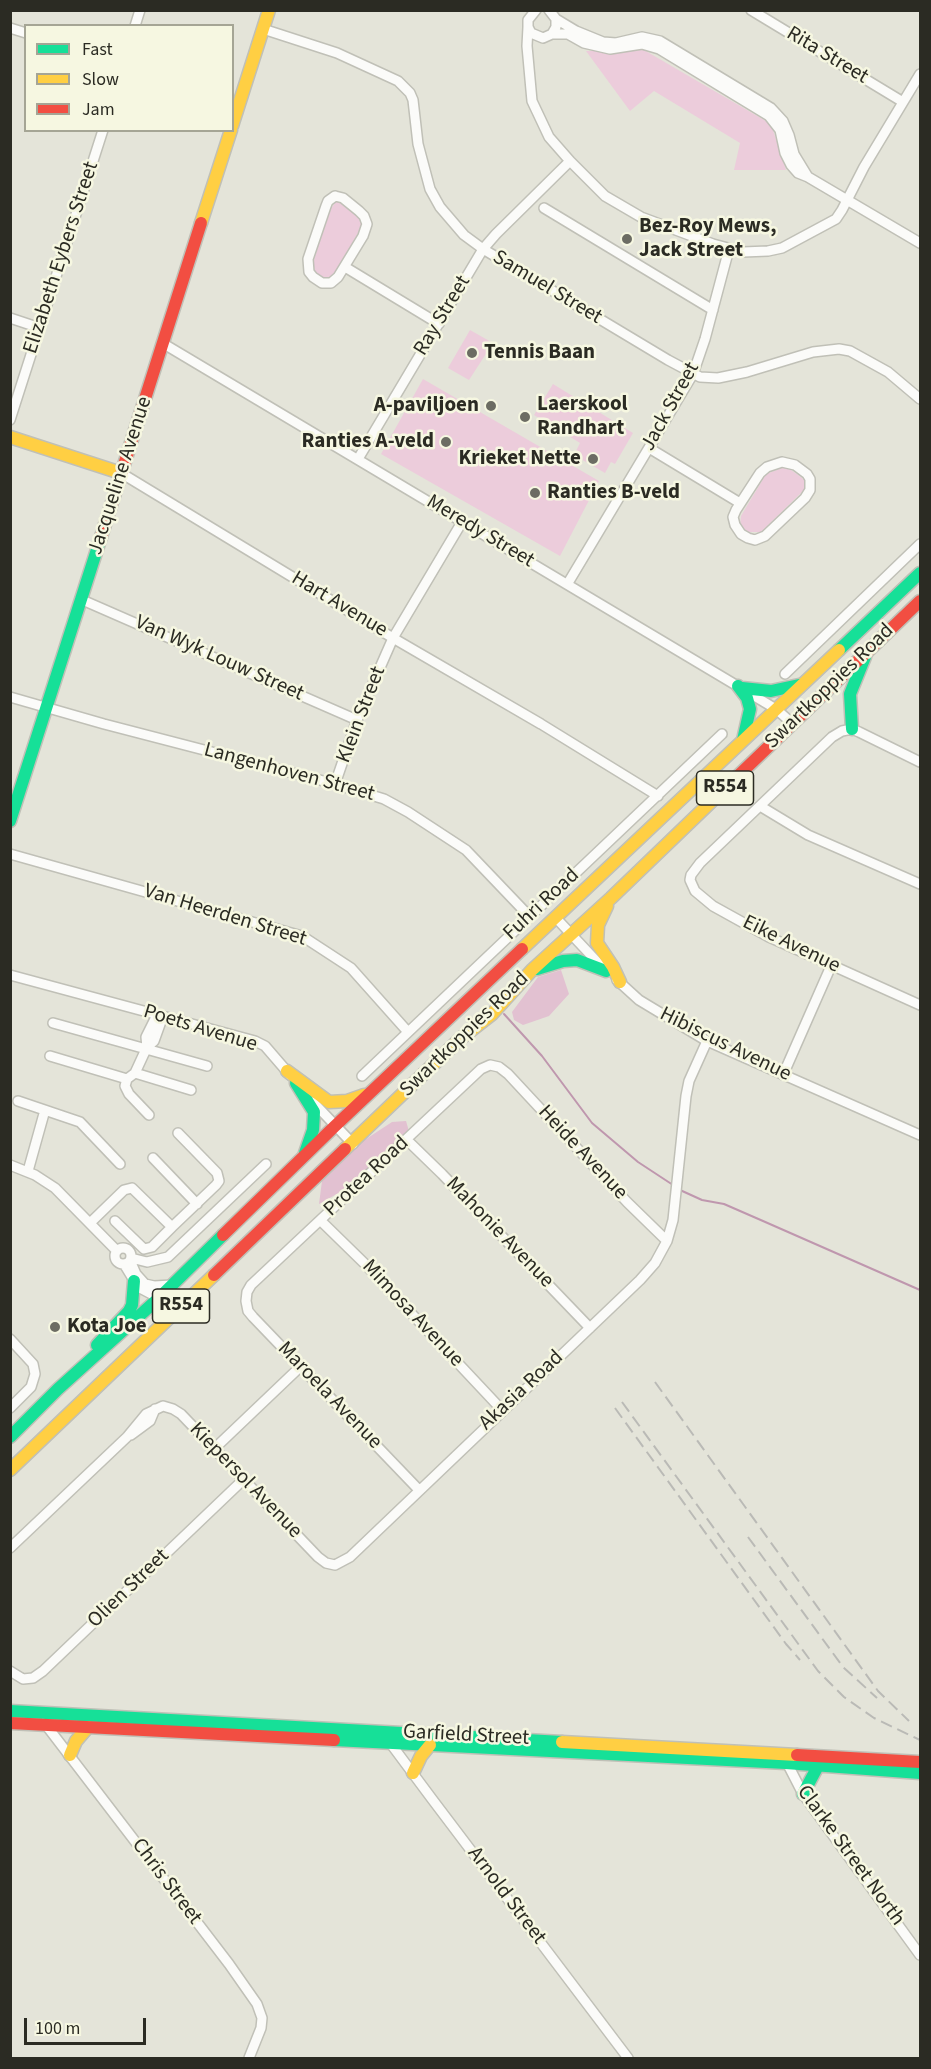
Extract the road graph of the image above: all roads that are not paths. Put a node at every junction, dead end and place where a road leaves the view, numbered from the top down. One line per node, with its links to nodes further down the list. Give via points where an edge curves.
1 (269, 10): 6 (main road)
2 (536, 10): 5 (street)
3 (751, 10): 11 (street, Rita Street)
4 (554, 14): 7 (street, via 556,27); 9 (street, via 576,31 603,42 655,39)
5 (527, 19): 7 (street, via 536,37); 8 (street)
6 (263, 29): 12 (main road); 19 (street, Samuel Street, via 348,58 405,87 413,100 418,144 430,189 451,221)
7 (547, 36): 8 (street, via 534,47); 9 (street, via 568,34 584,43 610,49 650,45)
8 (530, 61): 15 (street, via 532,101 549,137)
9 (707, 74): 16 (street, via 769,116 780,130 785,153 798,173)
10 (921, 74): 11 (street)
11 (903, 102): 16 (street)
12 (234, 120)
13 (102, 132): 25 (street, Elizabeth Eybers Street)
14 (230, 132): 26 (main road, Jacqueline Avenue)
15 (570, 161): 19 (street, Ray Street); 20 (street, via 605,196 640,217)
16 (849, 198): 18 (street); 20 (street, via 836,219 788,246 768,251)
17 (544, 208): 22 (street)
18 (921, 243)
19 (483, 249): 24 (street, Ray Street); 27 (street, Samuel Street)
20 (729, 249): 22 (street, Jack Street)
21 (345, 267): 21 (street, via 327,284 313,277 308,266 326,206 335,196 359,211 368,224); 24 (street)
22 (713, 310): 27 (street, Jack Street)
23 (10, 318): 25 (street)
24 (439, 324): 32 (street, Ray Street)
25 (40, 328): 29 (street, Elizabeth Eybers Street)
26 (164, 344): 32 (street, Meredy Street); 33 (main road, Jacqueline Avenue)
27 (693, 374): 28 (street, Samuel Street, via 718,378 813,352 840,349 888,372); 31 (street, Jack Street)
28 (921, 399)
29 (10, 420)
30 (10, 436): 33 (main road, Hart Avenue)
31 (649, 448): 34 (street); 38 (street, Jack Street)
32 (358, 459): 35 (street, Meredy Street)
33 (121, 473): 39 (main road, Jacqueline Avenue); 41 (street, Hart Avenue)
34 (740, 503): 34 (street, via 760,473 775,463 795,465 810,479 805,498 761,538 748,538 738,531 733,517)
35 (462, 522): 38 (street, Meredy Street); 41 (street, Klein Street)
36 (921, 544): 43 (street)
37 (921, 573): 44 (main road, Swartkoppies Road / R554)
38 (567, 583): 45 (street, Meredy Street)
39 (80, 599): 47 (main road, Jacqueline Avenue); 49 (street, Van Wyk Louw Street)
40 (921, 601): 42 (main road, Swartkoppies Road / R554)
41 (393, 638): 49 (street, Klein Street); 56 (street, Hart Avenue)
42 (870, 647): 50 (main road, Swartkoppies Road / R554); 51 (main road, via 850,694)
43 (785, 674)
44 (804, 683): 45 (main road, via 771,691); 48 (main road, Swartkoppies Road / R554)
45 (740, 687): 48 (street, Meredy Street); 53 (main road, via 750,709)
46 (10, 697): 47 (street, Langenhoven Street)
47 (46, 706): 55 (street, Langenhoven Street); 58 (main road, Jacqueline Avenue)
48 (776, 709): 50 (street, Meredy Street); 53 (main road, Swartkoppies Road / R554)
49 (357, 720): 55 (street, Klein Street)
50 (793, 724): 61 (main road, Swartkoppies Road / R554)
51 (852, 729): 54 (street); 57 (street, via 832,737)
52 (722, 734): 56 (street, Fuhri Road)
53 (742, 742): 63 (main road, Swartkoppies Road / R554)
54 (921, 762)
55 (335, 784): 62 (street, Langenhoven Street, via 394,804 448,837 479,861)
56 (658, 796): 62 (street, Fuhri Road)
57 (759, 806): 60 (street, via 808,835); 65 (street, Eike Avenue, via 700,863 690,880 695,891 712,906)
58 (10, 821)
59 (10, 854): 73 (street, Van Heerden Street, via 302,936 351,968)
60 (921, 884)
61 (611, 898): 64 (main road, Swartkoppies Road / R554); 69 (main road, via 596,936)
62 (530, 917): 73 (street, Fuhri Road)
63 (555, 917): 64 (street, Hibiscus Avenue); 85 (main road, Swartkoppies Road / R554)
64 (572, 934): 66 (main road, Swartkoppies Road / R554); 67 (street, Hibiscus Avenue)
65 (831, 966): 70 (street, Eike Avenue); 80 (street)
66 (532, 970): 67 (main road, via 573,960); 93 (main road, Swartkoppies Road / R554, via 492,1014 460,1039)
67 (606, 971): 69 (street, Hibiscus Avenue)
68 (10, 975): 71 (street, Poets Avenue)
69 (620, 982): 74 (street, Hibiscus Avenue, via 639,1000)
70 (921, 1005)
71 (160, 1015): 75 (street, via 154,1041); 79 (street, Poets Avenue, via 258,1042)
72 (53, 1023): 75 (street)
73 (408, 1032): 82 (street, Fuhri Road)
74 (707, 1041): 80 (street, Hibiscus Avenue); 105 (street, Akasia Road, via 689,1081)
75 (146, 1048): 77 (street); 81 (street)
76 (50, 1056): 81 (street)
77 (207, 1066)
78 (496, 1066): 92 (street, Protea Road, via 481,1069); 105 (street, Heide Avenue)
79 (287, 1071): 83 (street, Poets Avenue); 85 (main road, via 329,1102)
80 (783, 1075): 91 (street, Hibiscus Avenue)
81 (131, 1076): 84 (street); 88 (street, via 125,1086 129,1095)
82 (362, 1076)
83 (296, 1083): 89 (street, Poets Avenue); 95 (main road, via 314,1112 313,1130)
84 (191, 1090)
85 (369, 1093): 89 (main road, Swartkoppies Road / R554)
86 (18, 1101): 87 (street)
87 (45, 1110): 96 (street, via 83,1125); 99 (street)
88 (149, 1115)
89 (335, 1126): 93 (street, Poets Avenue); 95 (main road, Swartkoppies Road / R554)
90 (178, 1133): 100 (street, via 219,1176 216,1185)
91 (921, 1135)
92 (407, 1140): 102 (street, Protea Road); 113 (street, Mahonie Avenue)
93 (353, 1144): 106 (main road, Swartkoppies Road / R554)
94 (153, 1158): 100 (street)
95 (303, 1158): 110 (main road, Swartkoppies Road / R554)
96 (120, 1164)
97 (266, 1164): 108 (street, via 168,1257)
98 (10, 1166): 99 (street)
99 (28, 1171): 103 (street, via 55,1188)
100 (196, 1204): 104 (street)
101 (115, 1221): 104 (street, via 144,1249 152,1247)
102 (321, 1221): 112 (street, Protea Road, via 251,1285); 118 (street, Mimosa Avenue)
103 (90, 1223): 104 (street, via 124,1190 132,1188); 107 (street, via 117,1251 119,1263)
104 (172, 1227)
105 (667, 1241): 113 (street, Akasia Road, via 640,1280)
106 (243, 1246): 111 (main road, via 230,1251 183,1291); 121 (main road, Swartkoppies Road / R554)
107 (128, 1261): 108 (street); 109 (street)
108 (147, 1262): 109 (street)
109 (135, 1278): 110 (street, via 154,1286); 111 (street, via 138,1287); 116 (main road, via 129,1311)
110 (172, 1285): 111 (main road, Swartkoppies Road / R554)
111 (159, 1298): 116 (main road, Swartkoppies Road / R554)
112 (246, 1298): 115 (street, Maroela Avenue, via 248,1311)
113 (590, 1328): 118 (street, Akasia Road)
114 (10, 1339): 117 (street, via 33,1364 35,1374 30,1387)
115 (300, 1366): 120 (street); 123 (street, Maroela Avenue)
116 (58, 1389): 119 (main road, Swartkoppies Road / R554)
117 (10, 1407)
118 (501, 1410): 123 (street, Akasia Road)
119 (10, 1437)
120 (215, 1448): 122 (street, Kiepersol Avenue); 124 (street, Kiepersol Avenue, via 173,1409 155,1409 150,1420)
121 (10, 1470)
122 (243, 1480): 125 (street, Kiepersol Avenue, via 318,1557); 126 (street, Olien Street, via 43,1671 23,1679)
123 (419, 1490): 125 (street, Akasia Road, via 350,1557)
124 (10, 1548)
125 (331, 1565)
126 (10, 1671)
127 (10, 1711): 128 (main road, Garfield Street)
128 (46, 1719): 129 (main road, Garfield Street); 130 (main road, Garfield Street); 131 (main road, Garfield Street); 135 (street, Chris Street)
129 (10, 1723)
130 (88, 1727): 131 (main road, Garfield Street); 135 (main road)
131 (228, 1729): 132 (main road, Garfield Street)
132 (390, 1738): 133 (main road, Garfield Street); 134 (main road, Garfield Street); 139 (street, Arnold Street)
133 (430, 1745): 134 (main road, Garfield Street); 139 (main road)
134 (549, 1746): 136 (main road, Garfield Street)
135 (70, 1755): 143 (street, Chris Street, via 257,2004 261,2028)
136 (785, 1759): 137 (main road, Garfield Street); 138 (main road, Garfield Street); 141 (street, Clarke Street North)
137 (921, 1762)
138 (818, 1766): 140 (main road, Garfield Street); 141 (main road)
139 (413, 1773): 144 (street, Arnold Street)
140 (921, 1773)
141 (803, 1794): 142 (street, Clarke Street North)
142 (921, 1955)
143 (249, 2058)
144 (628, 2058)

